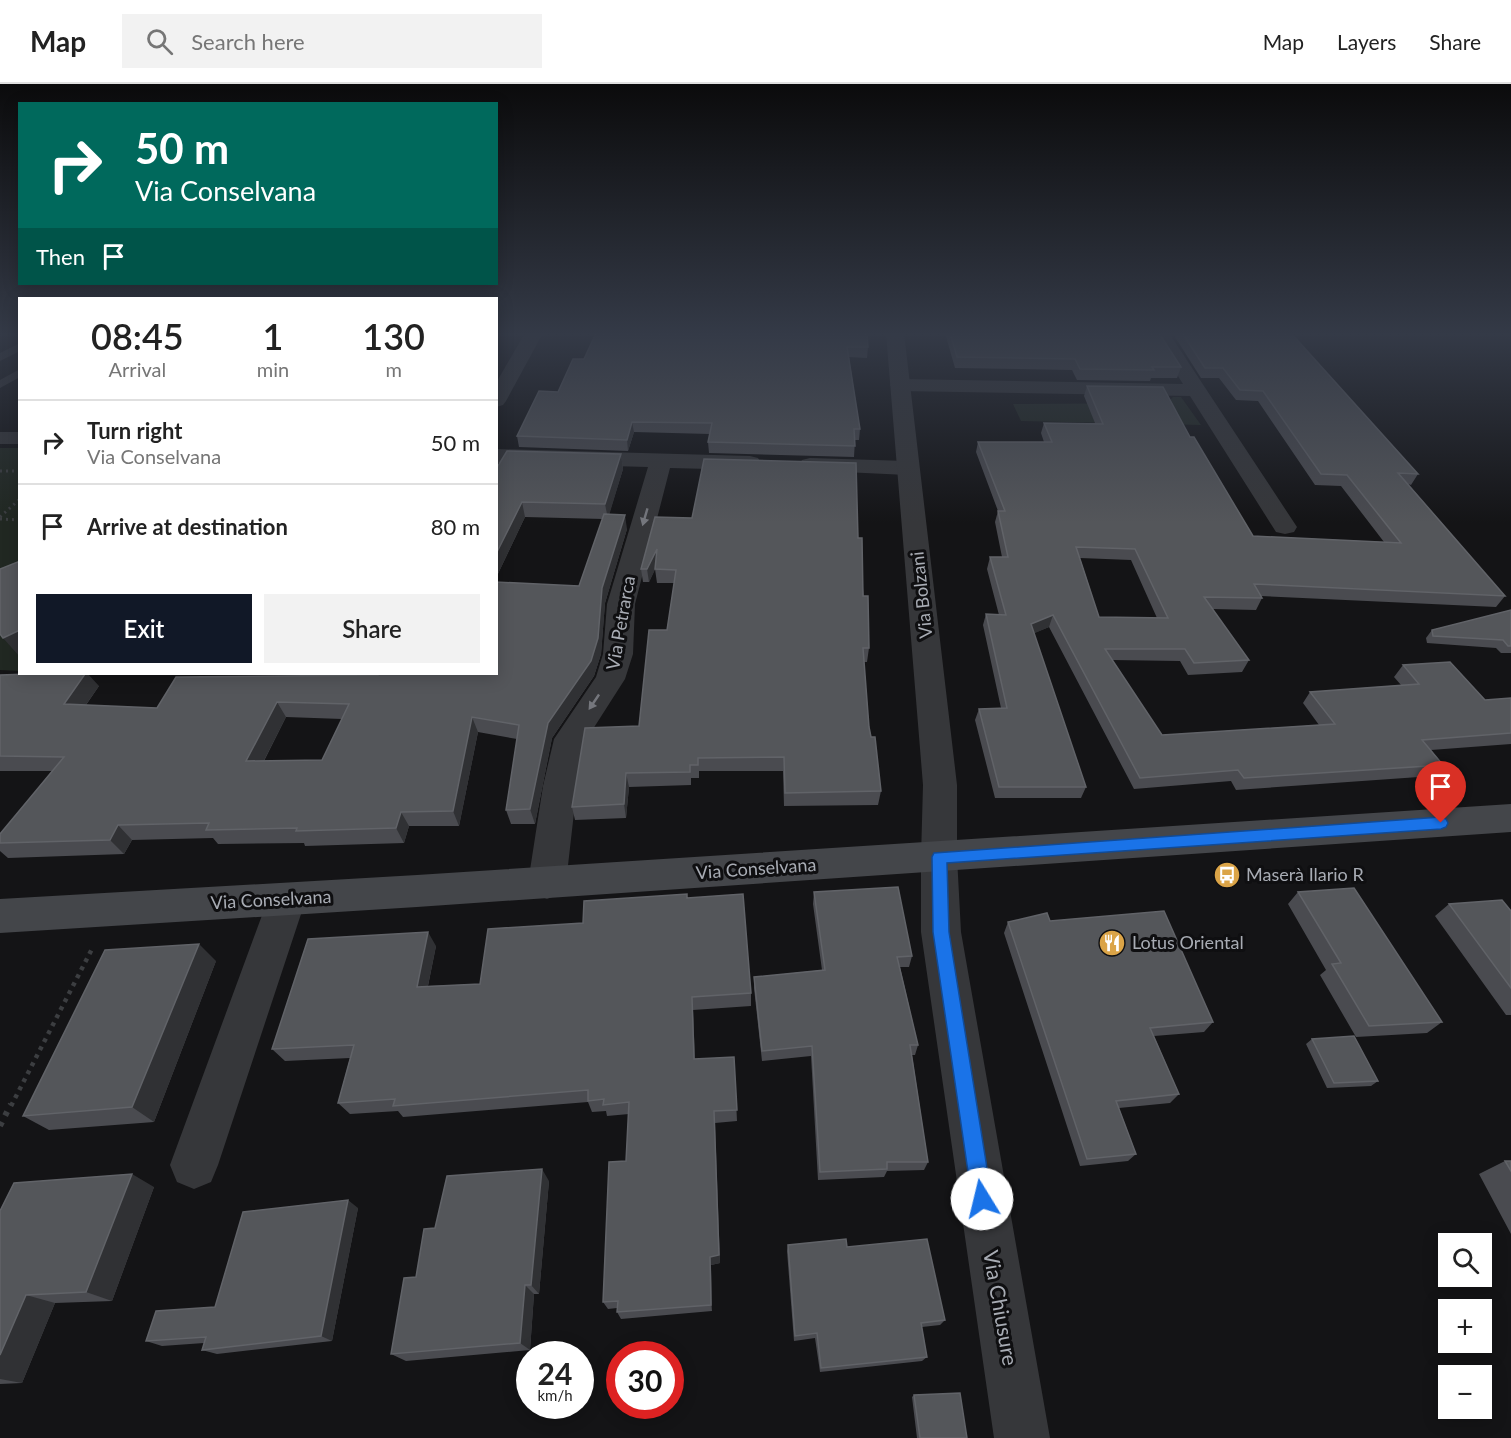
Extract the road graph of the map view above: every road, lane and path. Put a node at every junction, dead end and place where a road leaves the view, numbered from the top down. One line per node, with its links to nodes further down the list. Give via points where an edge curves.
1 (901, 396): 7 (street, Via Bolzani)
2 (1202, 396): 13 (street)
3 (0, 438): 4 (street)
4 (18, 438)
5 (498, 456): 6 (street)
6 (661, 461): 7 (street); 16 (street, Via Petrarca, one-way to 16, via 621,604 618,654 610,679 570,739)
7 (907, 468): 15 (street, Via Bolzani, via 940,785)
8 (0, 471): 9 (path)
9 (18, 471)
10 (18, 501): 11 (path)
11 (0, 518): 12 (path)
12 (18, 520)
13 (1285, 526)
14 (1511, 818): 15 (main road, Via Conselvana)
15 (939, 857): 16 (main road, Via Conselvana); 22 (street, Via Chiusure, via 941,932 953,1016)
16 (547, 883): 17 (main road, Via Conselvana)
17 (287, 899): 18 (main road, Via Conselvana); 21 (street)
18 (113, 909): 19 (main road, Via Conselvana); 20 (path)
19 (0, 916)
20 (0, 1126)
21 (194, 1165)
22 (1022, 1438)

